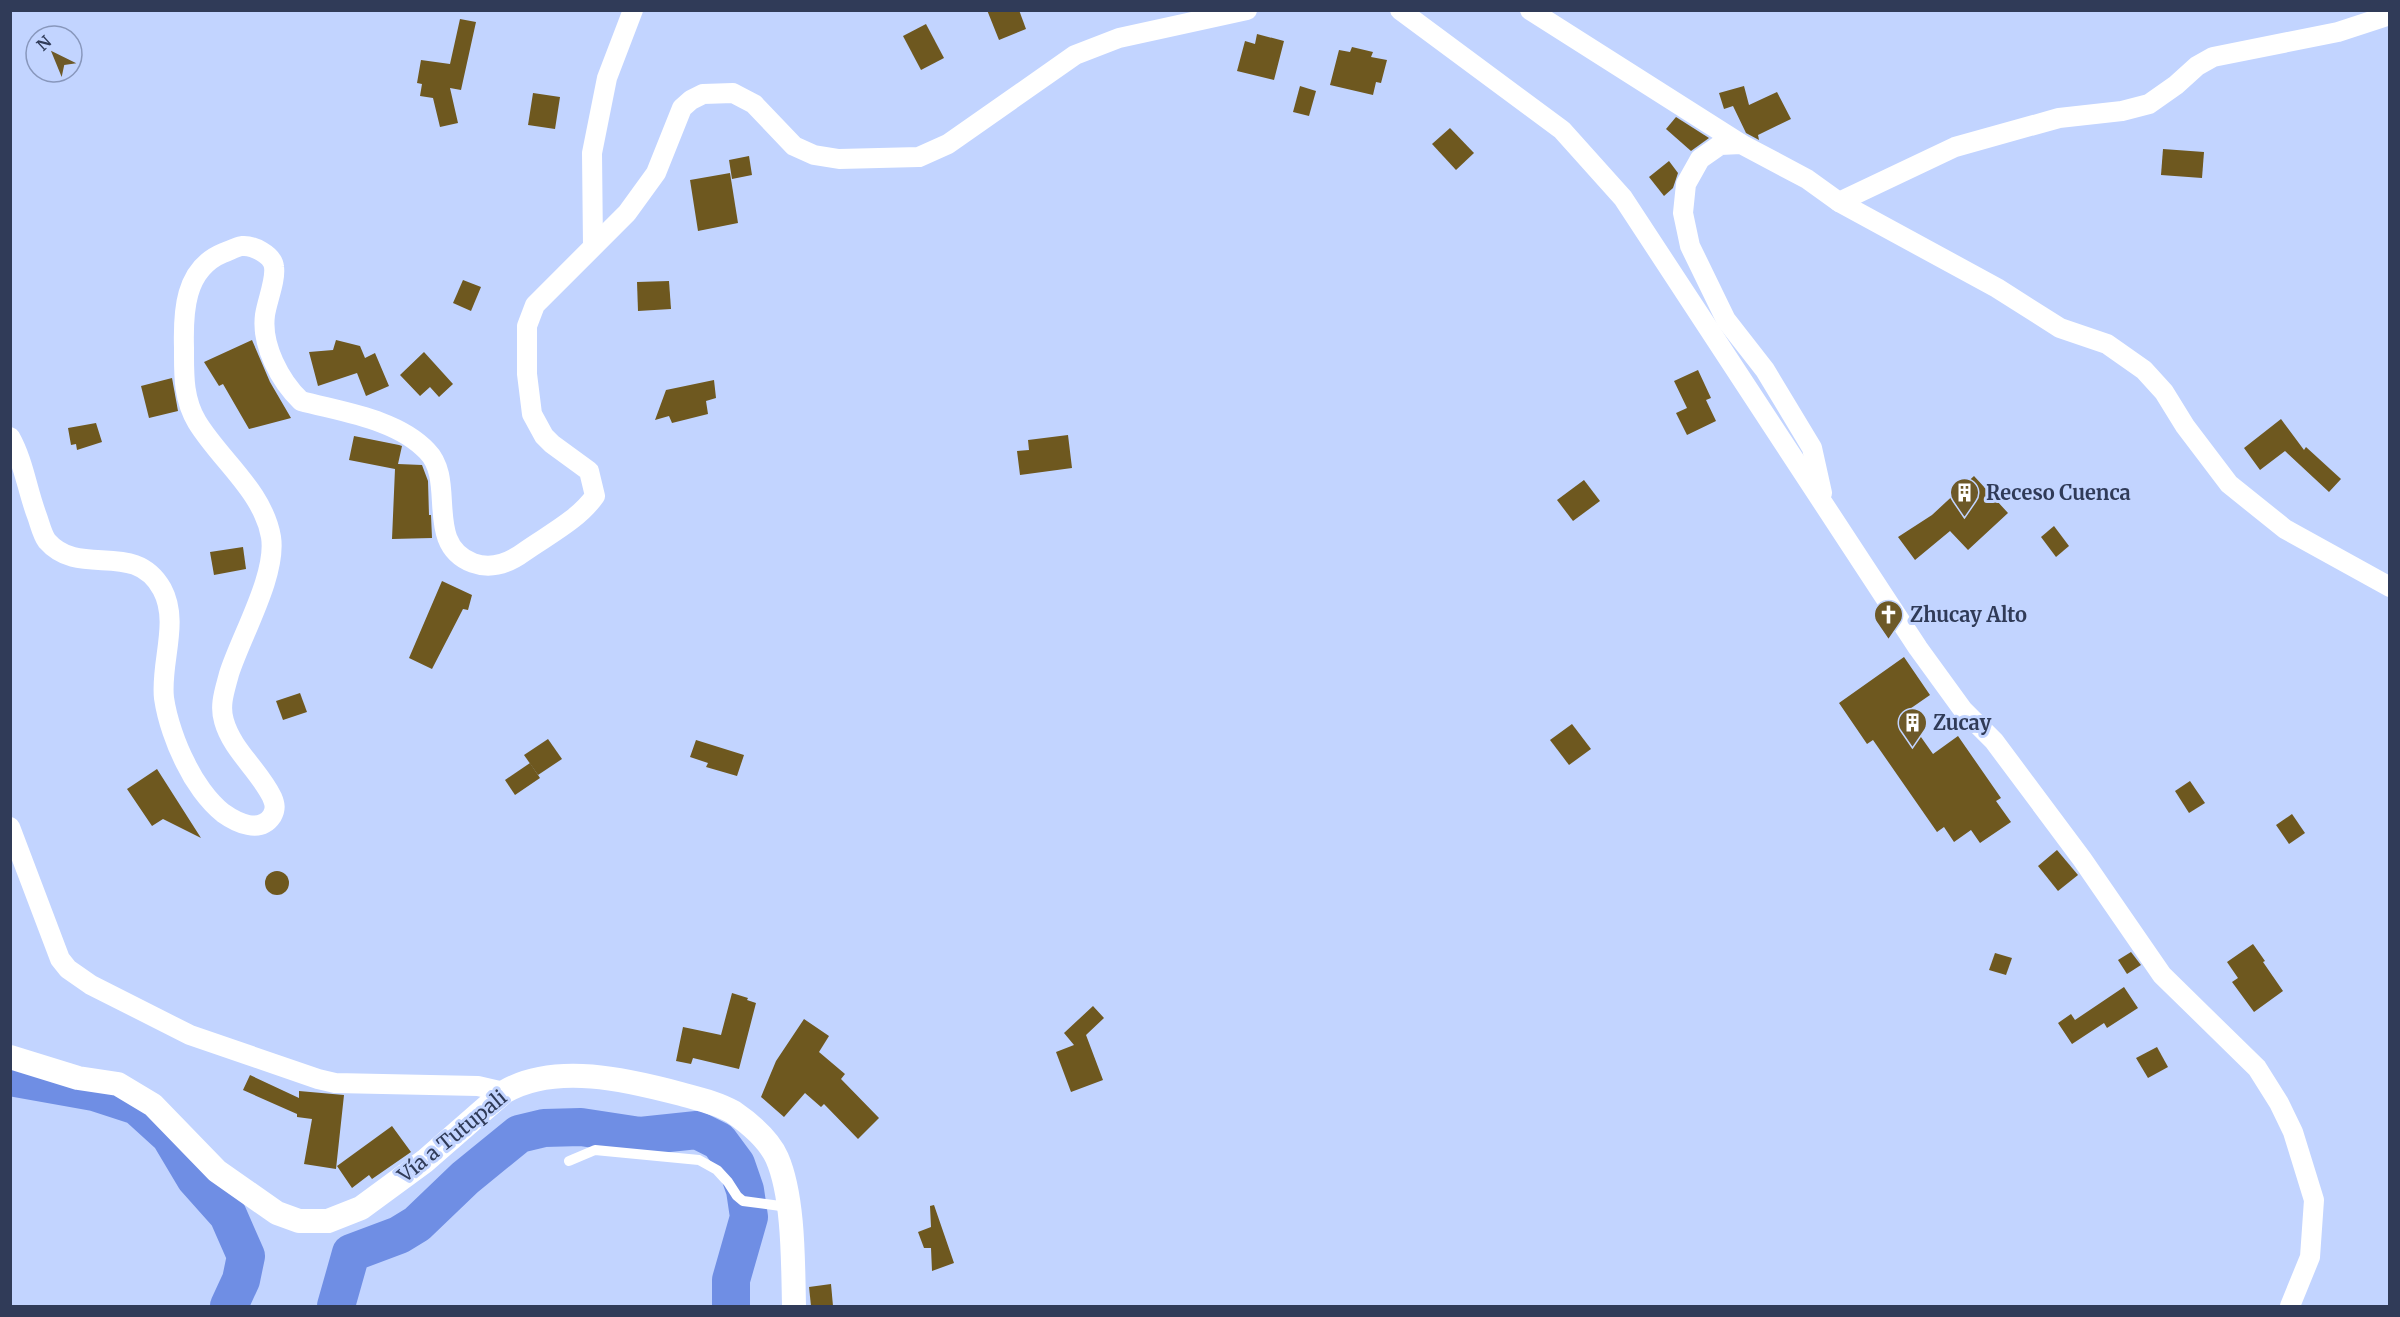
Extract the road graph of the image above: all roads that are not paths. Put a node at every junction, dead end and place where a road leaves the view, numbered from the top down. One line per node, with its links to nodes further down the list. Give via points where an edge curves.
1 (633, 10): 8 (street, via 608,78 591,153)
2 (1247, 10): 8 (street, via 1119,38 1075,55 948,144 919,157 839,159 814,155 794,146 747,100 733,93 704,94 682,108 656,173 627,213)
3 (1400, 10): 10 (street, via 1562,130 1623,198)
4 (1530, 10): 6 (street)
5 (2390, 15): 7 (street, via 2338,32 2213,57 2150,104 2059,118 1955,147)
6 (1741, 144): 7 (street, via 1807,179); 10 (street, via 1720,145 1700,159 1686,184 1683,213 1690,246 1726,320 1765,370 1812,448)
7 (1839, 202): 11 (street, via 1997,288 2060,328 2107,344 2144,370 2164,392 2229,484 2285,530)
8 (593, 246): 9 (street, via 535,305 527,326 526,353 532,414 552,444 589,471 595,496 586,509 507,564 479,565 454,550 445,530 437,469 421,444 392,427 301,401 291,391 274,366 266,331 264,316 274,268 271,260 252,247 240,246 217,255 191,285 183,322 183,378 188,401 196,421 266,517 271,542 268,569 222,698 223,719 231,737 275,804 274,813 257,826 244,825 222,812 186,764 164,698 169,607 161,589 141,567 128,561 69,556 45,538 27,490 19,453)
9 (10, 437)
10 (1826, 508): 18 (street, via 1918,648 1963,710 1994,741 2162,975 2257,1068 2279,1103 2293,1132 2314,1200 2310,1257)
11 (2390, 587)
12 (10, 827): 14 (street, via 60,959 91,985 190,1035 318,1079 335,1083 478,1086)
13 (10, 1057): 14 (street, Vía a Tutupali, via 78,1078 118,1084 153,1105 217,1171 277,1213 299,1221 328,1221 361,1208 425,1161)
14 (504, 1092): 16 (street, Vía a Tutupali, via 522,1083 569,1076 628,1080 712,1103 753,1127 776,1156 786,1186)
15 (569, 1161): 16 (lane, via 595,1150 699,1160 717,1170 743,1201)
16 (783, 1207): 17 (street, Vía a Tutupali, via 793,1265)
17 (794, 1306)
18 (2290, 1306)

